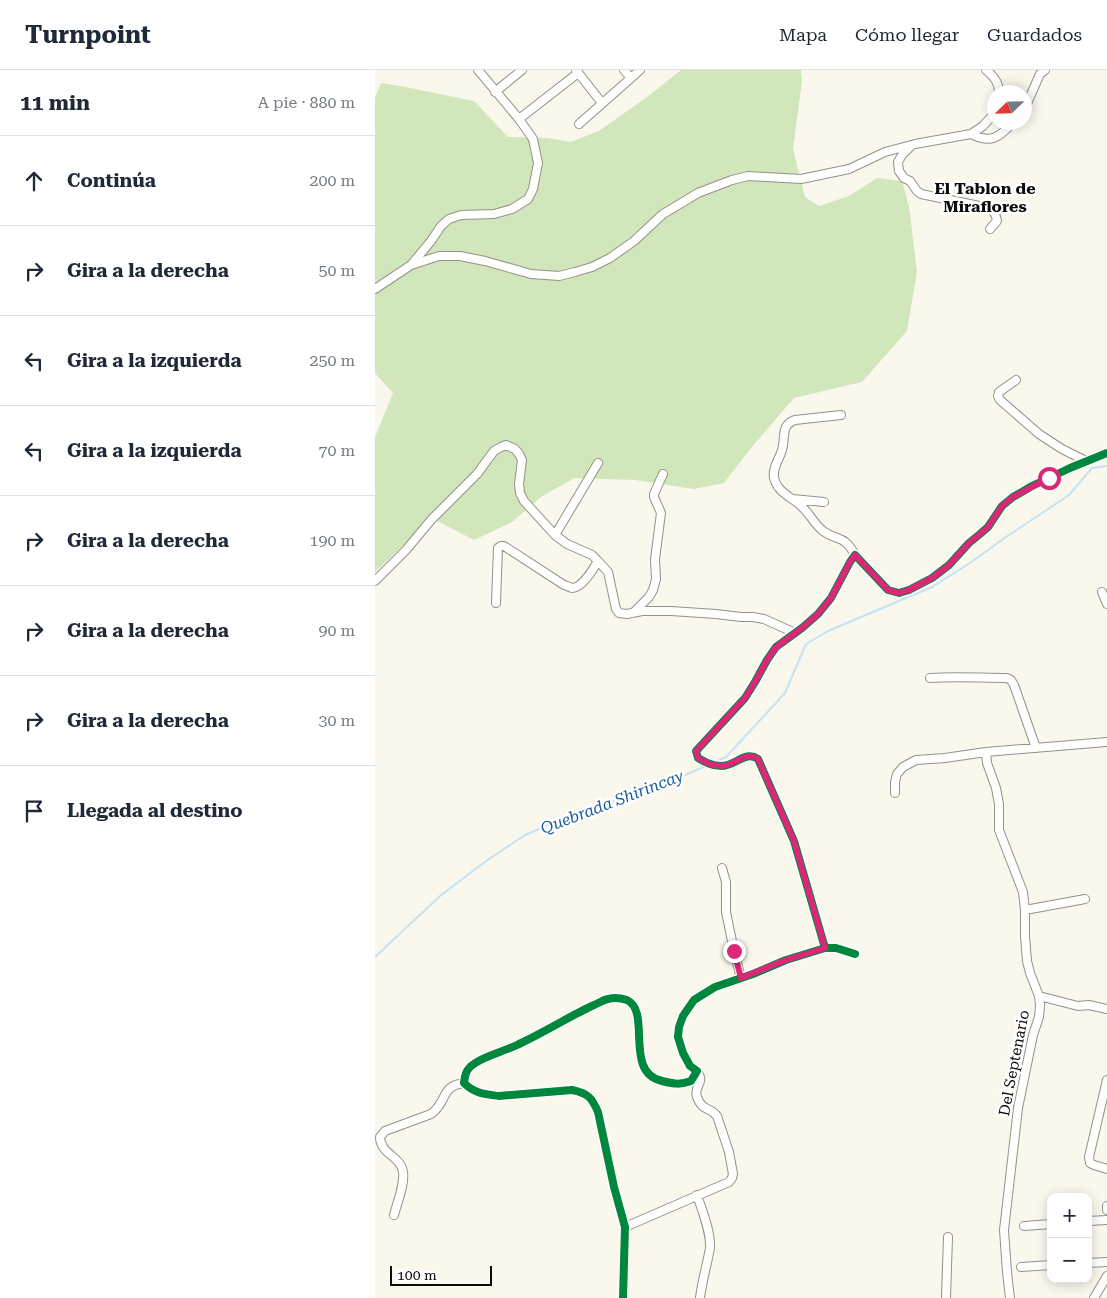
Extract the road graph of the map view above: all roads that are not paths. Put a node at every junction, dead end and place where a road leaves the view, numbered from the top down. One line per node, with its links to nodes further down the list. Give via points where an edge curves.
1 (478, 70): 10 (street)
2 (522, 70): 10 (street)
3 (624, 70): 8 (street)
4 (640, 70): 8 (street)
5 (986, 70): 9 (street)
6 (1045, 70): 11 (street)
7 (577, 72): 12 (street); 13 (street)
8 (631, 78): 12 (street)
9 (998, 85)
10 (495, 92): 13 (street)
11 (1032, 92)
12 (602, 103): 15 (street)
13 (519, 119): 20 (street, via 533,139 538,163 528,199 512,210 449,219)
14 (987, 122): 17 (street)
15 (579, 124)
16 (1007, 130): 17 (street, via 994,138 981,139)
17 (971, 134): 18 (street)
18 (915, 144): 19 (street, via 901,155 898,162 904,178 921,194 989,208 997,216); 20 (street, via 885,152 839,172 801,179 749,176 732,180 698,193 663,214 610,258 559,276 531,274 460,256 439,256)
19 (990, 230)
20 (411, 265): 21 (street)
21 (375, 289)
22 (1016, 380): 25 (street, via 999,392 1000,400 1039,434)
23 (841, 415): 28 (street, via 795,420 786,426 774,477 778,487)
24 (1107, 453): 25 (street)
25 (1086, 461): 31 (street, via 1013,497 949,565 909,590 899,593 888,590)
26 (597, 463): 30 (street)
27 (663, 474): 37 (street, via 654,494 661,517 655,558 656,579 649,597)
28 (793, 499): 29 (street); 31 (street, via 823,531 846,541)
29 (824, 502)
30 (555, 535): 32 (street); 33 (street, via 524,501 519,484 522,460 515,449 507,445 494,451 477,474)
31 (855, 555): 38 (street, via 831,598)
32 (599, 561): 35 (street, via 581,584 572,588 501,546 498,548); 37 (street, via 608,572 616,610)
33 (375, 581)
34 (1102, 592): 36 (street)
35 (496, 603)
36 (1107, 604)
37 (633, 613): 38 (street, via 671,611 753,617)
38 (795, 633): 47 (street, via 776,647 745,698 696,751 698,758 711,765 728,766 745,756 758,759 794,841)
39 (930, 678): 41 (street, via 1011,680)
40 (1107, 742): 41 (street)
41 (1036, 748): 42 (street)
42 (986, 752): 43 (street, via 916,760 897,774); 46 (street, Del Septenario, via 999,804 999,830 1023,892)
43 (895, 793)
44 (722, 868): 49 (street, via 726,882 726,912)
45 (1085, 899): 46 (street)
46 (1025, 910): 50 (street, Del Septenario, via 1027,961)
47 (825, 948): 48 (street); 49 (street)
48 (855, 954)
49 (741, 978): 52 (street, via 715,987 694,1000 683,1016 678,1037 683,1053)
50 (1039, 996): 51 (street); 75 (street, Del Septenario, via 1039,1017 1018,1108 1004,1230)
51 (1107, 1009)
52 (697, 1071): 54 (street, via 691,1081 681,1084 654,1080 648,1075 638,1043 635,1010 629,1001 620,998 609,999 579,1012 522,1043 483,1058 465,1073); 57 (street, via 701,1080 696,1093 698,1099 702,1106 717,1116 733,1174 729,1182)
53 (1107, 1080): 55 (street)
54 (464, 1083): 60 (street, via 448,1089 437,1110 431,1114 385,1131 379,1137 383,1148 398,1162 403,1172); 65 (street, via 471,1090 499,1096 572,1090 584,1092 598,1112)
55 (1103, 1111): 56 (street, via 1089,1157 1090,1163)
56 (1107, 1169)
57 (697, 1195): 65 (street); 73 (street, via 710,1247)
58 (1107, 1206): 59 (street)
59 (1107, 1210)
60 (394, 1215)
61 (1107, 1220): 62 (street)
62 (1092, 1221)
63 (1047, 1224): 64 (street)
64 (1024, 1226)
65 (625, 1228): 72 (street)
66 (948, 1237): 74 (street)
67 (1107, 1262): 68 (street)
68 (1092, 1263)
69 (1047, 1265): 70 (street)
70 (1021, 1267)
71 (1107, 1276): 76 (street)
72 (623, 1298)
73 (700, 1298)
74 (946, 1298)
75 (1011, 1298)
76 (1094, 1298)

